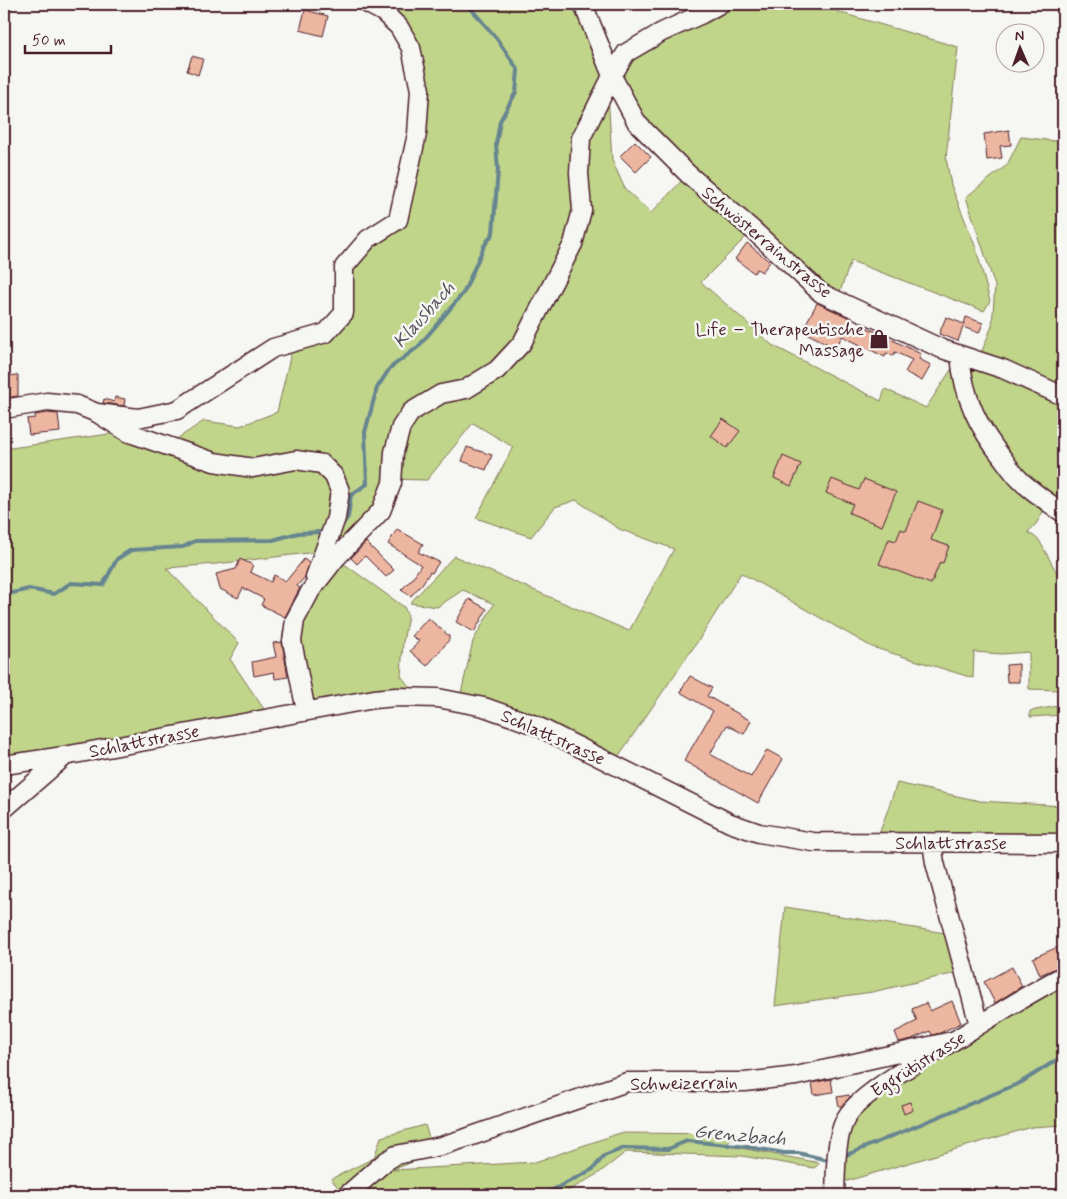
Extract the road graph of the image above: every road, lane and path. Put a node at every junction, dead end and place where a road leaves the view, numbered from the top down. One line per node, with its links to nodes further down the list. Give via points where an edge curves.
1 (368, 4): 8 (street, via 399,27 410,48 420,90 417,134 398,220 368,239 344,267 344,313 326,333 273,348 178,410 138,418)
2 (583, 4): 4 (street, Schwösterrainstrasse)
3 (720, 4): 4 (street, via 633,49)
4 (612, 76): 5 (street, Schwösterrainstrasse, via 637,123 688,174 821,293); 10 (street, via 580,138 582,210 573,244 522,343 497,370 466,389 440,394 411,412 401,427 394,452 392,484 381,511 336,558)
5 (960, 356): 6 (street, Schwösterrainstrasse, via 1003,370); 9 (street, via 976,420 1019,479)
6 (1063, 396)
7 (4, 408): 8 (street, via 47,402 77,405)
8 (97, 413): 10 (street, via 127,432 214,462 253,468 296,460 322,464 334,476 340,491 336,518)
9 (1063, 513)
10 (311, 590): 11 (street, via 295,620 292,641)
11 (306, 711): 12 (street, Schlattstrasse); 15 (street, Schlattstrasse, via 396,697 438,698 484,707 535,725 730,823 759,833 813,842)
12 (64, 756): 13 (street, Schlattstrasse); 14 (street)
13 (4, 765)
14 (4, 809)
15 (932, 843): 16 (street, Schlattstrasse); 18 (street, Eggrütistrasse)
16 (1063, 843)
17 (1063, 976): 18 (street, via 1028,993)
18 (979, 1025): 19 (street, Eggrütistrasse)
19 (952, 1042): 20 (street, Schweizerrain, via 796,1076 745,1082 626,1082 469,1137 396,1156); 21 (street, Eggrütistrasse, via 888,1080 853,1107 844,1121 837,1152)
20 (347, 1195)
21 (835, 1195)

